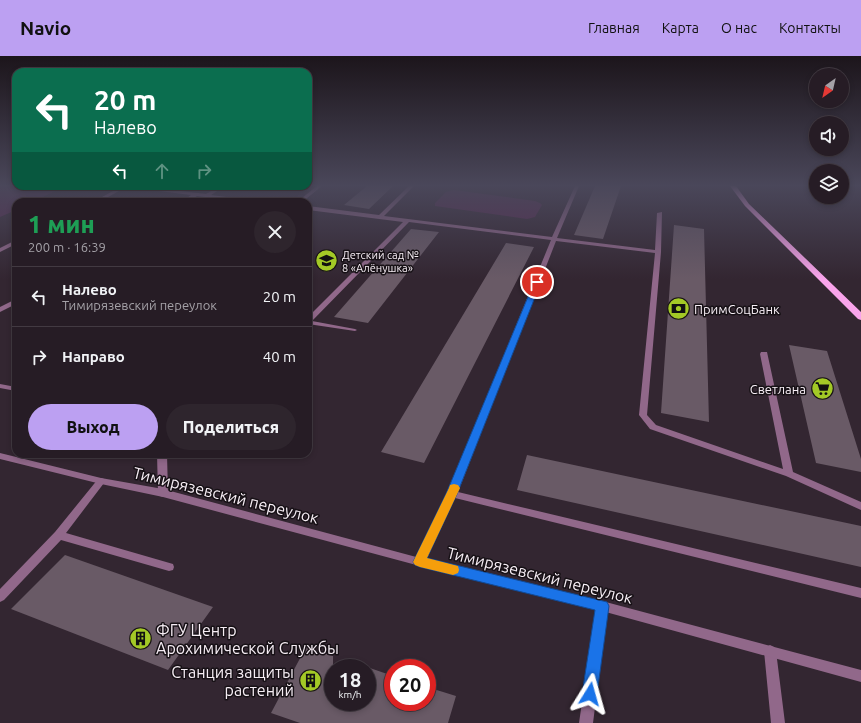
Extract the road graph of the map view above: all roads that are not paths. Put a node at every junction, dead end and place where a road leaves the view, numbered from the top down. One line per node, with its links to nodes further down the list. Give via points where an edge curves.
1 (381, 217): 5 (street)
2 (564, 217): 6 (street)
3 (660, 217): 9 (street)
4 (759, 217): 12 (main road)
5 (408, 220): 6 (street); 13 (street)
6 (554, 239): 9 (street); 24 (street)
7 (12, 244): 8 (street)
8 (0, 250)
9 (658, 252): 21 (street, via 643,415 652,427)
10 (12, 303): 11 (street)
11 (0, 310)
12 (861, 317)
13 (312, 318)
14 (312, 323): 15 (street)
15 (353, 330)
16 (764, 354): 21 (street)
17 (0, 386): 18 (street)
18 (12, 389)
19 (0, 456): 22 (street, Тимирязевский переулок)
20 (162, 458): 23 (street)
21 (789, 474): 25 (street)
22 (101, 481): 23 (street, Тимирязевский переулок); 26 (street)
23 (162, 493): 27 (street, Тимирязевский переулок)
24 (452, 494): 27 (street); 29 (street)
25 (861, 506)
26 (59, 535): 28 (street); 30 (street)
27 (420, 562): 31 (street, Тимирязевский переулок)
28 (169, 566)
29 (861, 593)
30 (0, 597)
31 (602, 606): 32 (street, Тимирязевский переулок); 34 (street)
32 (770, 652): 33 (street, Тимирязевский переулок); 35 (street)
33 (861, 676)
34 (586, 723)
35 (778, 723)

